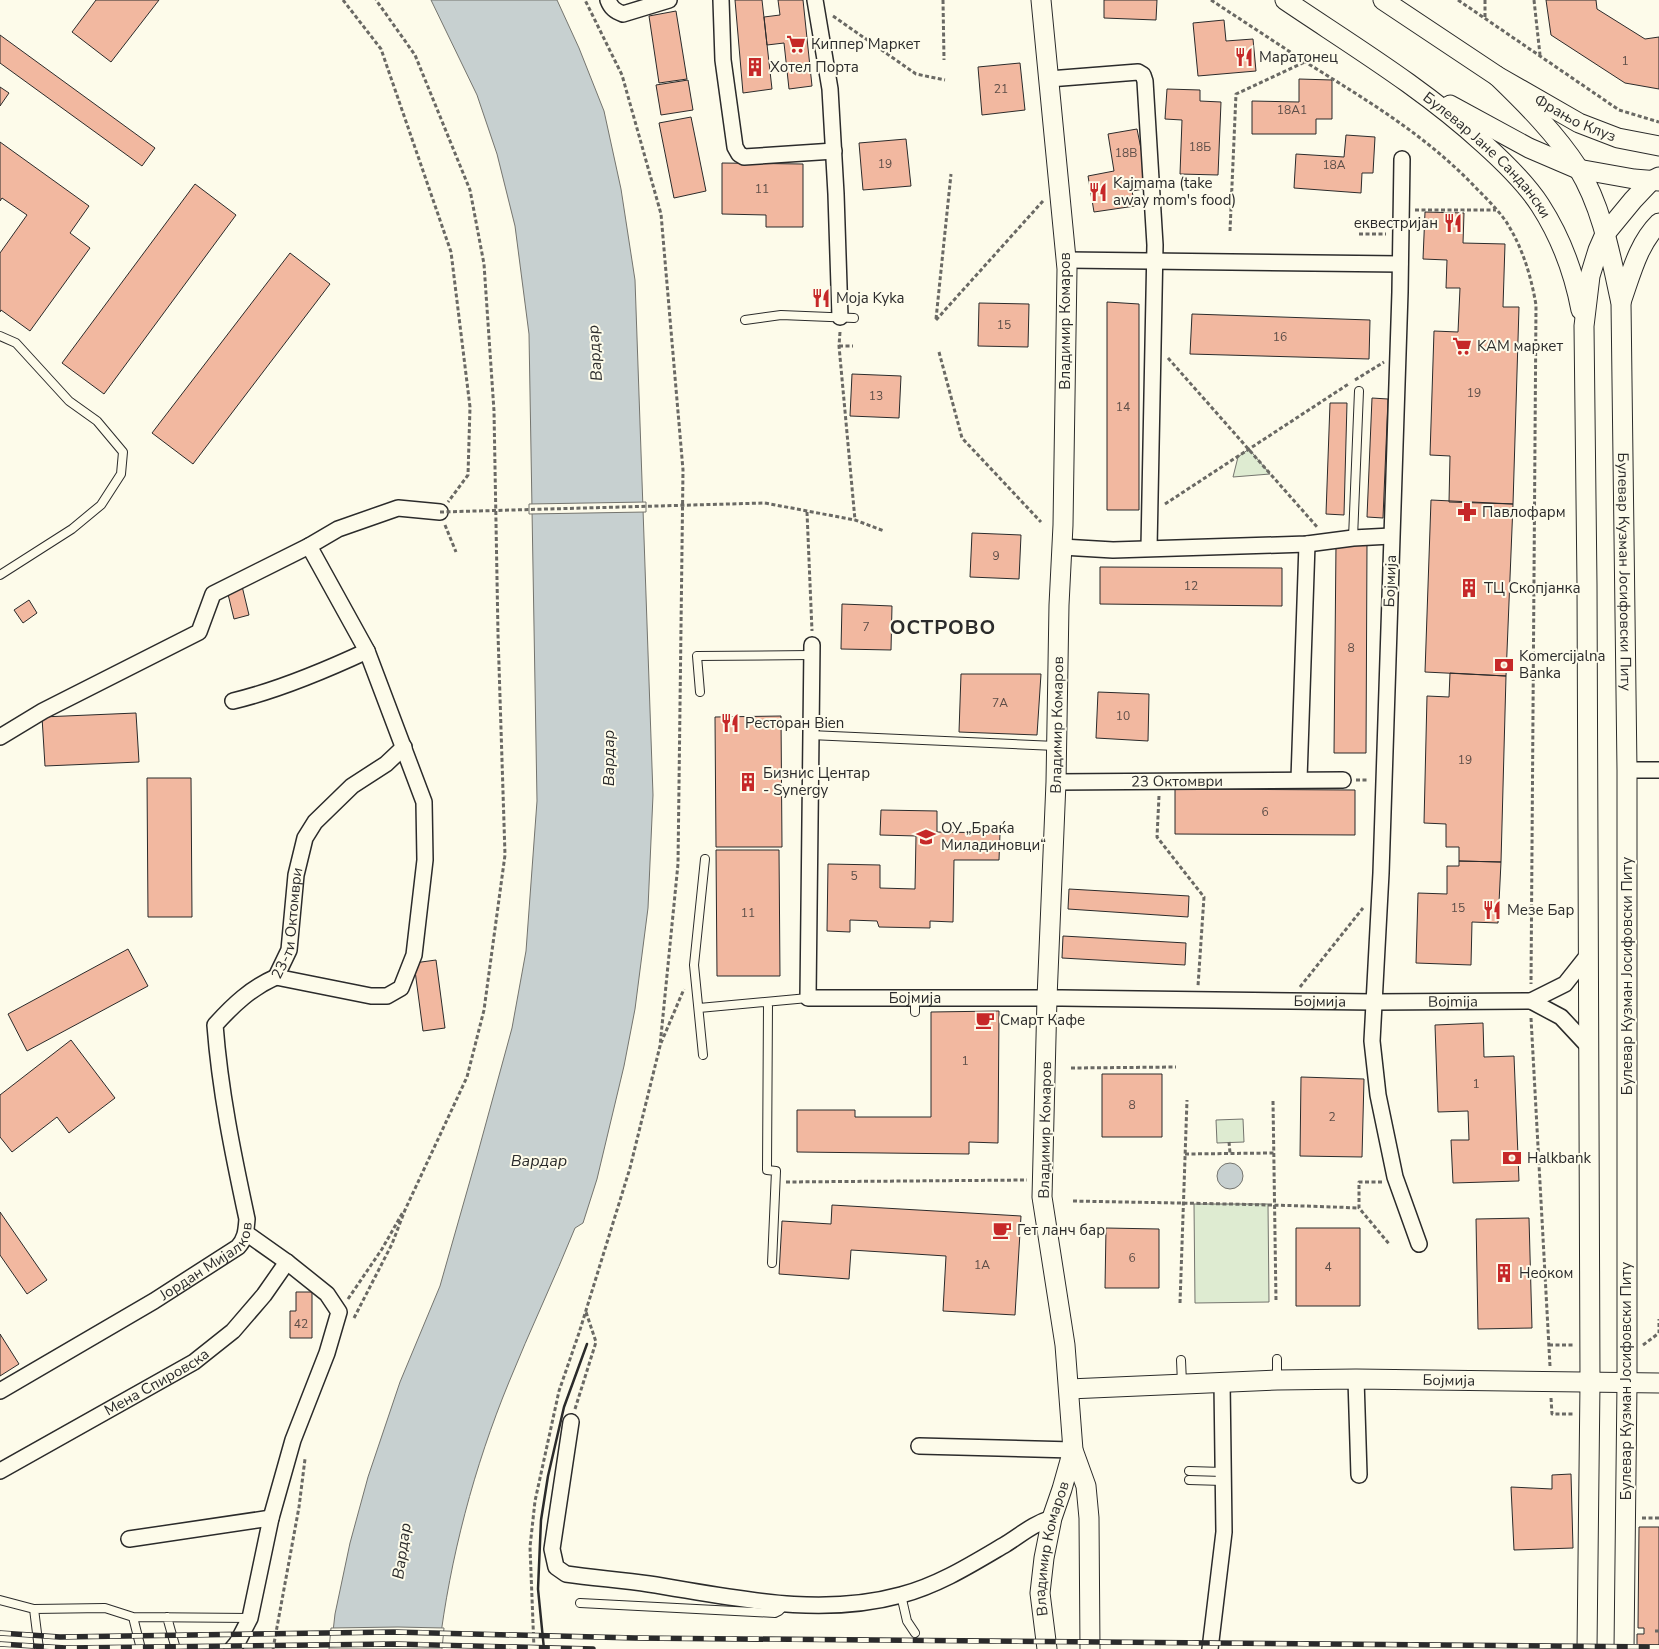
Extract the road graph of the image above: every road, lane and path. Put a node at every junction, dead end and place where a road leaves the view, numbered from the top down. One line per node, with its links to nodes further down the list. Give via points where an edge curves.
1 (343, 0): 54 (path, via 381,49 451,252 470,407 468,475)
2 (376, 0): 115 (path, via 415,55 470,190 484,264 494,411 505,855 484,1010 466,1077)
3 (585, 0): 97 (path, via 622,74 662,214 683,470 678,864)
4 (608, 0): 5 (street, via 616,12 623,14)
5 (669, 0)
6 (721, 0): 26 (street, via 727,99 739,154 744,158)
7 (942, 0): 18 (path)
8 (1041, 0): 21 (street, Владимир Комаров)
9 (1211, 0): 19 (path)
10 (1285, 0): 23 (street, Булевар Јане Сандански)
11 (1383, 0): 20 (street)
12 (1458, 0): 16 (path)
13 (1485, 0): 16 (path)
14 (1534, 0): 17 (path)
15 (815, 2): 22 (path, via 916,74); 26 (street, via 830,88)
16 (1485, 18): 17 (path)
17 (1540, 56): 24 (path, via 1618,110)
18 (944, 60)
19 (1305, 62): 33 (path, via 1407,127 1441,154); 35 (path, via 1236,94)
20 (1497, 76): 25 (street, Фрањо Клуз, via 1585,126 1618,138); 28 (street, via 1536,115)
21 (1049, 79): 31 (street, Владимир Комаров); 40 (street, via 1138,72 1143,75 1149,124)
22 (945, 80)
23 (1412, 84): 28 (street, Булевар Јане Сандански, via 1529,148); 45 (street, Булевар Јане Сандански, via 1474,135 1527,187 1555,232 1577,290)
24 (1659, 122)
25 (1659, 146)
26 (834, 152): 43 (street)
27 (1402, 159): 32 (street, Бојмија)
28 (1578, 169): 30 (street); 37 (street)
29 (951, 174): 31 (path, via 936,320)
30 (1656, 180): 37 (street, via 1633,200)
31 (1058, 183): 39 (street, Владимир Комаров)
32 (1402, 210): 33 (path); 38 (street, Бојмија)
33 (1497, 210): 93 (path, via 1522,252 1536,305)
34 (1659, 223): 42 (street, via 1649,233 1638,254)
35 (1230, 231)
36 (1359, 234): 38 (path)
37 (1605, 234): 42 (street); 45 (street, via 1590,276)
38 (1401, 235): 41 (street, Бојмија)
39 (1067, 260): 40 (street); 65 (street, Владимир Комаров)
40 (1154, 260): 41 (street); 47 (street)
41 (1400, 264): 51 (street, Бојмија)
42 (1621, 303): 77 (street, Булевар Кузман Јосифовски Питу)
43 (847, 318): 44 (lane, via 781,315); 48 (path)
44 (746, 320)
45 (1584, 326): 86 (street)
46 (0, 336): 68 (lane, via 16,343 69,401 96,421 123,452 121,474 101,505 72,529)
47 (1153, 341): 53 (path); 56 (street)
48 (839, 346): 49 (path); 57 (path)
49 (853, 346)
50 (939, 352): 58 (path, via 962,438)
51 (1398, 352): 53 (path); 60 (street, Бојмија)
52 (1359, 391): 61 (lane)
53 (1249, 449): 56 (path); 62 (path)
54 (440, 512): 55 (path, bridge, via 765,504); 64 (street, via 398,508 338,529); 67 (path)
55 (807, 512): 57 (path); 69 (path)
56 (1149, 514): 66 (street)
57 (855, 520): 59 (path)
58 (1041, 522)
59 (884, 530)
60 (1392, 536): 61 (street); 82 (street, Бојмија)
61 (1353, 538): 62 (street)
62 (1329, 541): 63 (street)
63 (1307, 544): 66 (street); 79 (street)
64 (309, 546): 70 (street, 23-ти Октомври); 74 (street, via 213,594 199,632 43,711)
65 (1062, 547): 66 (street); 75 (street, Владимир Комаров)
66 (1149, 548)
67 (456, 552)
68 (0, 575)
69 (812, 650): 71 (lane, via 697,656); 73 (street)
70 (367, 651): 72 (street, via 326,670); 76 (street, 23-ти Октомври)
71 (700, 692)
72 (233, 701)
73 (810, 735): 75 (lane); 89 (street)
74 (0, 737)
75 (1056, 746): 83 (street, Владимир Комаров)
76 (404, 747): 88 (street, 23-ти Октомври, via 386,764 352,786 315,822 305,838 296,875 289,950); 88 (street, 23-ти Октомври, via 424,802 425,860 414,955 401,988 386,996 371,996)
77 (1627, 770): 78 (street); 136 (street, Булевар Кузман Јосифовски Питу)
78 (1659, 770)
79 (1299, 779): 80 (street, 23 Октомври); 81 (street, 23 Октомври)
80 (1159, 780): 83 (street, 23 Октомври); 91 (path, via 1157,837 1204,897)
81 (1343, 780): 82 (path)
82 (1384, 781): 85 (street, Бојмија)
83 (1056, 782): 90 (street, Владимир Комаров)
84 (705, 859): 87 (lane)
85 (1380, 888): 92 (path); 94 (street, Бојмија)
86 (1588, 954): 93 (street, via 1565,984); 98 (street)
87 (694, 965): 96 (lane); 97 (path)
88 (276, 977): 116 (street, Јордан Мијалков, via 245,995 215,1025 218,1069 247,1219)
89 (808, 998): 90 (street, Бојмија, via 915,1005); 95 (lane)
90 (1047, 998): 91 (street, Бојмија); 108 (street, Владимир Комаров)
91 (1197, 1000): 92 (street, Бојмија)
92 (1288, 1001): 94 (street, Бојмија)
93 (1530, 1001): 94 (street, Bojmija); 98 (street, via 1561,1017); 127 (path, via 1549,1345)
94 (1374, 1002): 110 (street, Бојмија, via 1372,1041 1378,1095)
95 (768, 1003): 96 (lane); 109 (lane, via 767,1170 776,1171)
96 (699, 1008): 99 (lane)
97 (660, 1046): 124 (path, via 630,1168)
98 (1589, 1047): 127 (street)
99 (704, 1055)
100 (1176, 1067): 101 (path)
101 (1071, 1068)
102 (1187, 1100): 107 (path)
103 (1273, 1101): 106 (path)
104 (1229, 1142): 105 (path)
105 (1230, 1153): 106 (path); 107 (path)
106 (1274, 1153): 113 (path)
107 (1185, 1154): 112 (path)
108 (1043, 1179): 109 (path); 138 (street, Владимир Комаров, via 1042,1197 1061,1313)
109 (776, 1182): 120 (lane)
110 (1397, 1182): 114 (path, via 1359,1182); 117 (street, Бојмија)
111 (1073, 1201): 112 (path)
112 (1183, 1203): 113 (path); 122 (path)
113 (1275, 1205): 114 (path); 121 (path)
114 (1359, 1208): 118 (path)
115 (406, 1210): 123 (path); 126 (path)
116 (246, 1233): 119 (street); 139 (street, Јордан Мијалков, via 238,1247 163,1296)
117 (1419, 1244)
118 (1390, 1245)
119 (287, 1262): 123 (street, via 327,1294); 144 (street, Мена Спировска, via 233,1331 194,1362)
120 (772, 1263)
121 (1276, 1301)
122 (1180, 1303)
123 (339, 1312): 149 (street, via 327,1354 293,1440)
124 (586, 1312): 140 (path, via 596,1342); 168 (path, via 560,1391 535,1501 530,1547)
125 (1659, 1318): 128 (path, via 1659,1333)
126 (351, 1326)
127 (1589, 1345): 135 (street)
128 (1644, 1345)
129 (1277, 1359): 132 (lane)
130 (1181, 1360): 134 (lane)
131 (1356, 1379): 132 (street, Бојмија); 135 (street, Бојмија); 146 (street)
132 (1278, 1380): 133 (street, Бојмија)
133 (1222, 1382): 134 (street, Бојмија); 147 (street)
134 (1182, 1383): 138 (street, Бојмија)
135 (1590, 1383): 136 (street); 172 (street)
136 (1627, 1383): 137 (street); 173 (street, Булевар Кузман Јосифовски Питу)
137 (1659, 1383)
138 (1069, 1389): 143 (street, Владимир Комаров)
139 (0, 1391)
140 (571, 1422): 157 (street, via 552,1549 556,1567 566,1574)
141 (920, 1446): 143 (street)
142 (308, 1450): 167 (path)
143 (1073, 1450): 150 (street, Владимир Комаров); 170 (street, Владимир Комаров, via 1086,1486 1089,1518)
144 (0, 1471)
145 (1189, 1471): 147 (lane)
146 (1359, 1475)
147 (1223, 1476): 148 (lane); 171 (street, via 1224,1532)
148 (1189, 1480)
149 (271, 1518): 153 (street); 161 (street)
150 (1052, 1518): 154 (street, via 1036,1523 957,1573); 169 (street, Владимир Комаров, via 1040,1593)
151 (1639, 1518): 152 (path)
152 (1659, 1518)
153 (129, 1539)
154 (901, 1595): 157 (street, via 846,1605); 162 (lane, via 907,1621)
155 (0, 1600): 158 (lane)
156 (580, 1603): 157 (lane, via 775,1613)
157 (786, 1604)
158 (34, 1609): 159 (lane, via 105,1608); 163 (lane)
159 (133, 1617): 160 (lane); 164 (lane)
160 (167, 1617): 161 (lane); 165 (lane)
161 (250, 1618): 166 (street)
162 (915, 1633)
163 (40, 1649)
164 (141, 1649)
165 (176, 1649)
166 (232, 1649)
167 (273, 1649)
168 (534, 1649)
169 (1047, 1649)
170 (1090, 1649)
171 (1210, 1649)
172 (1587, 1649)
173 (1624, 1649)

